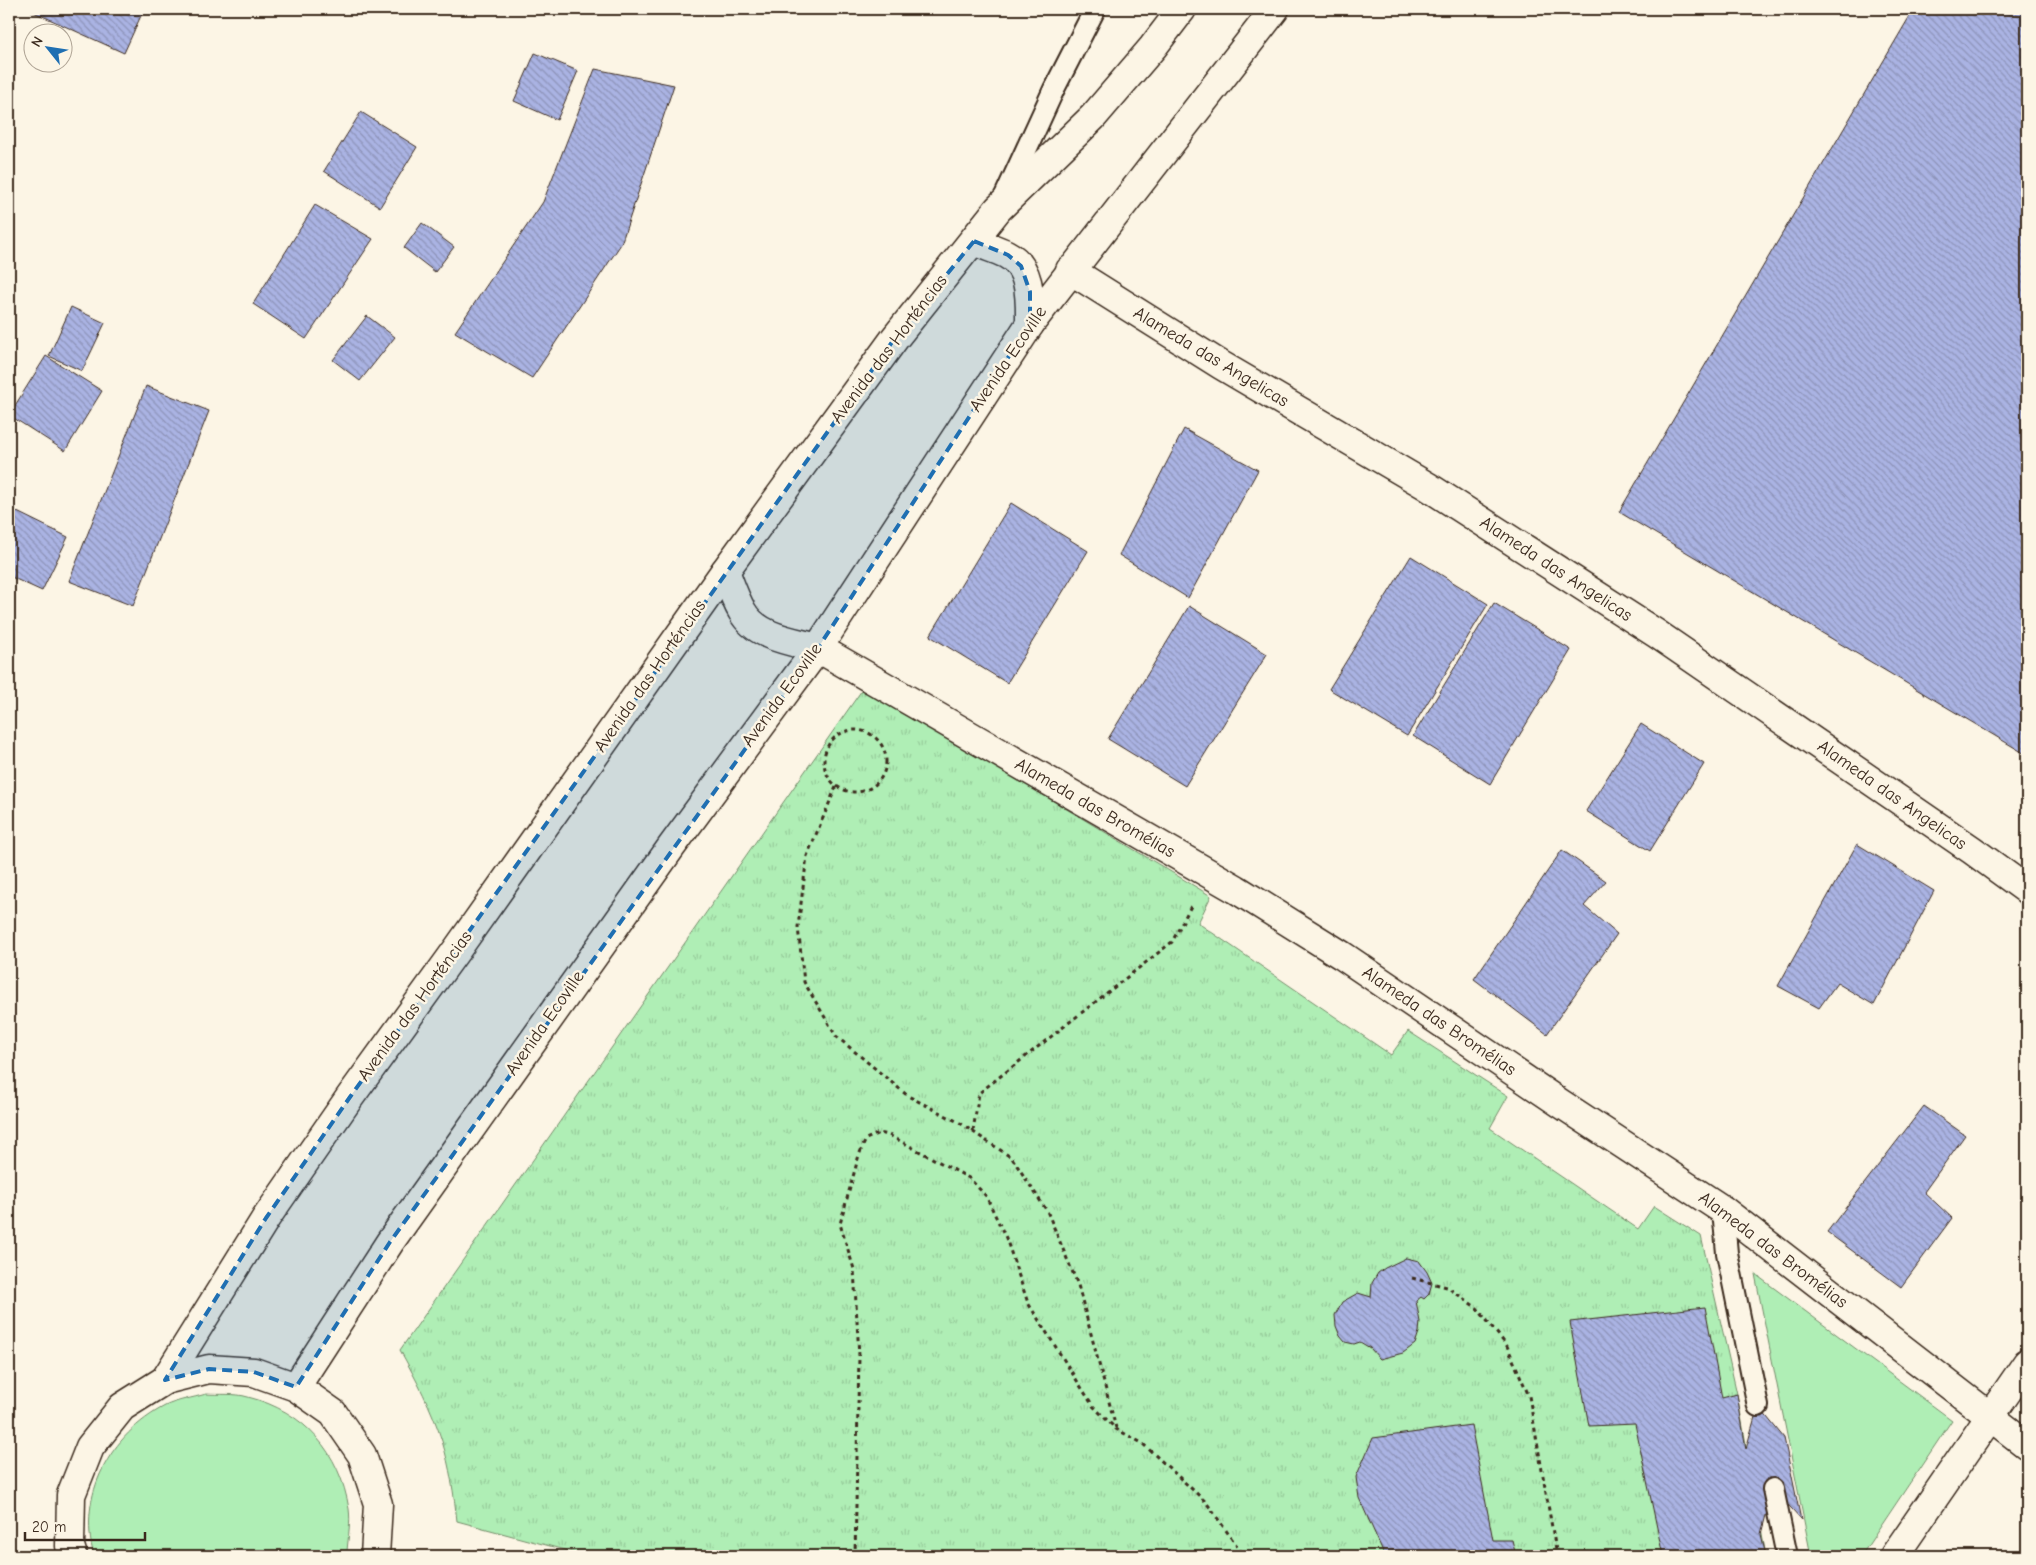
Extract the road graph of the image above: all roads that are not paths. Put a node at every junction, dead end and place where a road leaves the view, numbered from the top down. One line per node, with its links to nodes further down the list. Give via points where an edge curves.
1 (1095, 9): 4 (lane)
2 (1182, 9): 4 (street, Avenida das Horténcias, via 1093,117)
3 (1275, 9): 6 (street, Avenida Ecoville)
4 (998, 209): 5 (street, Avenida das Horténcias)
5 (974, 241): 7 (street, via 1008,255 1021,266 1030,292); 8 (street, Avenida das Horténcias, via 895,338)
6 (1070, 270): 7 (street, Avenida Ecoville); 10 (street, Alameda das Angelicas, via 1221,365 1426,486 1648,629 1956,838)
7 (1030, 324): 9 (street, Avenida Ecoville)
8 (725, 571): 9 (street, Alameda das Bromélias, via 742,612 757,629); 13 (street, Avenida das Horténcias, via 271,1210)
9 (818, 648): 11 (street, Alameda das Bromélias, via 1209,873 1343,956); 14 (street, Avenida Ecoville, via 672,846 390,1242)
10 (2027, 890)
11 (1723, 1210): 15 (lane); 16 (street, Alameda das Bromélias)
12 (2027, 1363): 16 (street)
13 (165, 1380): 14 (street, Avenida das Horténcias, via 209,1369 254,1372); 19 (street, Avenida das Horténcias, via 122,1407 90,1447 71,1495)
14 (296, 1387): 20 (street, Avenida das Horténcias, via 333,1413 362,1455 378,1504)
15 (1758, 1406)
16 (1991, 1415): 17 (street, Alameda das Bromélias); 22 (street)
17 (2027, 1445)
18 (1773, 1489): 21 (lane)
19 (68, 1553)
20 (376, 1556)
21 (1786, 1556)
22 (1894, 1556)

